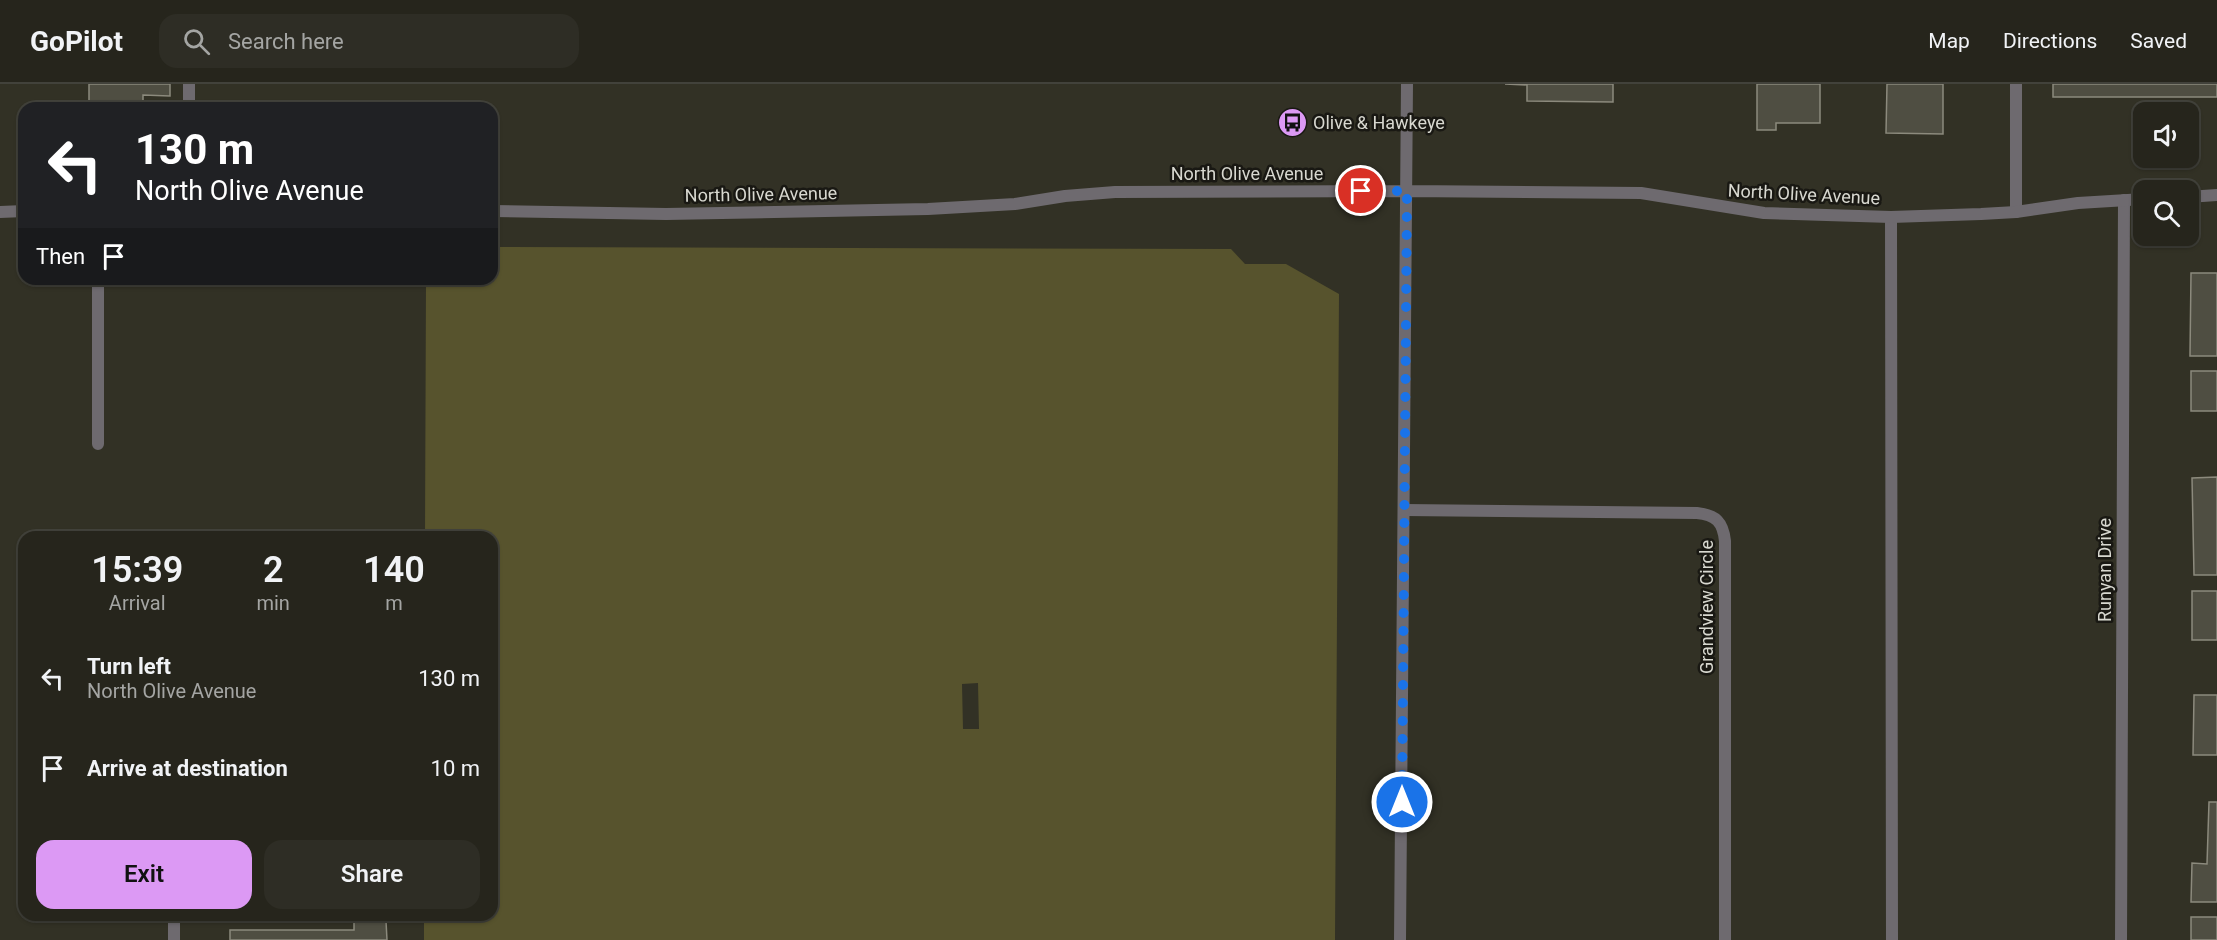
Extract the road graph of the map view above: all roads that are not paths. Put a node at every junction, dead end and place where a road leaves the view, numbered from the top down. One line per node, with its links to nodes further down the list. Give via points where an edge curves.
1 (189, 84): 4 (street)
2 (1407, 84): 5 (street)
3 (2016, 84): 13 (street)
4 (189, 102)
5 (1407, 191): 12 (street, North Olive Avenue, via 1115,192 928,209 666,214); 14 (street, North Olive Avenue, via 1641,193 1764,213); 17 (street)
6 (2217, 195): 7 (street)
7 (2199, 196)
8 (2124, 200): 9 (street, North Olive Avenue); 13 (street, North Olive Avenue); 23 (street, Runyan Drive)
9 (2133, 200)
10 (18, 211): 11 (street)
11 (0, 212)
12 (498, 212)
13 (2016, 212): 14 (street, North Olive Avenue)
14 (1891, 217): 22 (street)
15 (98, 285): 16 (street)
16 (98, 444)
17 (1404, 510): 20 (street); 21 (street, Grandview Circle, via 1697,513 1719,520 1725,541)
18 (174, 921): 19 (street)
19 (174, 940)
20 (1401, 940)
21 (1725, 940)
22 (1892, 940)
23 (2121, 940)

